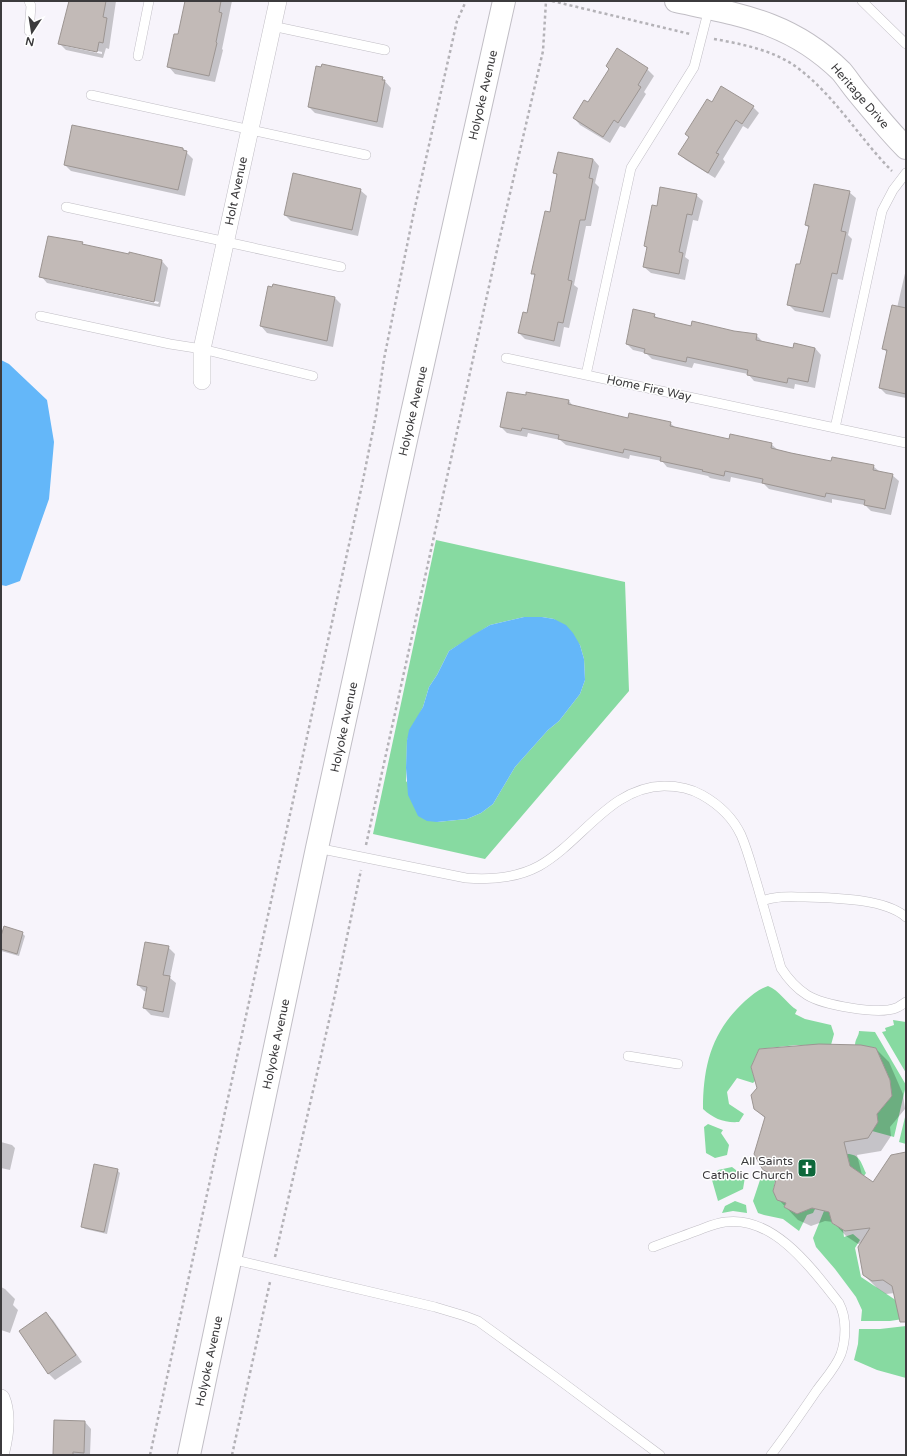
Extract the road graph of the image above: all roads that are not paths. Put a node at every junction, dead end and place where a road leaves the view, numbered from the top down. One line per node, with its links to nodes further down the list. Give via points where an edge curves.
1 (29, 1): 9 (lane)
2 (149, 1): 12 (lane)
3 (278, 1): 8 (street, Holt Avenue)
4 (504, 1): 29 (street, Holyoke Avenue)
5 (676, 1): 7 (street, Heritage Drive)
6 (862, 1): 10 (lane)
7 (710, 5): 15 (street, Heritage Drive, via 760,21 806,42 842,73); 24 (lane, via 694,67 631,168)
8 (272, 26): 11 (lane); 14 (street, Holt Avenue)
9 (29, 31)
10 (906, 44)
11 (385, 50)
12 (138, 56)
13 (91, 95): 14 (lane)
14 (250, 130): 16 (lane); 19 (street, Holt Avenue)
15 (906, 148)
16 (366, 155)
17 (903, 176): 27 (lane, via 882,211)
18 (66, 207): 19 (lane)
19 (226, 240): 20 (lane); 22 (street, Holt Avenue)
20 (341, 267)
21 (40, 316): 22 (lane)
22 (202, 349): 25 (lane); 26 (street, Holt Avenue)
23 (506, 358): 24 (lane, Home Fire Way)
24 (586, 375): 27 (lane, Home Fire Way)
25 (313, 376)
26 (202, 381)
27 (835, 428): 28 (lane, Home Fire Way)
28 (906, 443)
29 (317, 848): 30 (lane, via 466,878 516,876 548,860 624,797 651,787 680,787 710,800 732,820 741,836); 38 (street, Holyoke Avenue)
30 (762, 901): 31 (lane, via 786,897 863,901 893,909); 33 (lane, via 781,968 799,990 827,1003 878,1011)
31 (906, 917)
32 (906, 1002): 33 (lane)
33 (896, 1008): 34 (lane)
34 (906, 1011)
35 (628, 1056): 36 (lane)
36 (678, 1064)
37 (653, 1247): 43 (lane, via 724,1222 745,1222 765,1230 785,1243 803,1260 843,1310 844,1338 840,1354 831,1371)
38 (231, 1259): 41 (street, Holyoke Avenue); 42 (lane, via 435,1307 478,1321)
39 (1, 1398): 40 (street, via 5,1424)
40 (1, 1451)
41 (189, 1455)
42 (660, 1455)
43 (771, 1455)

